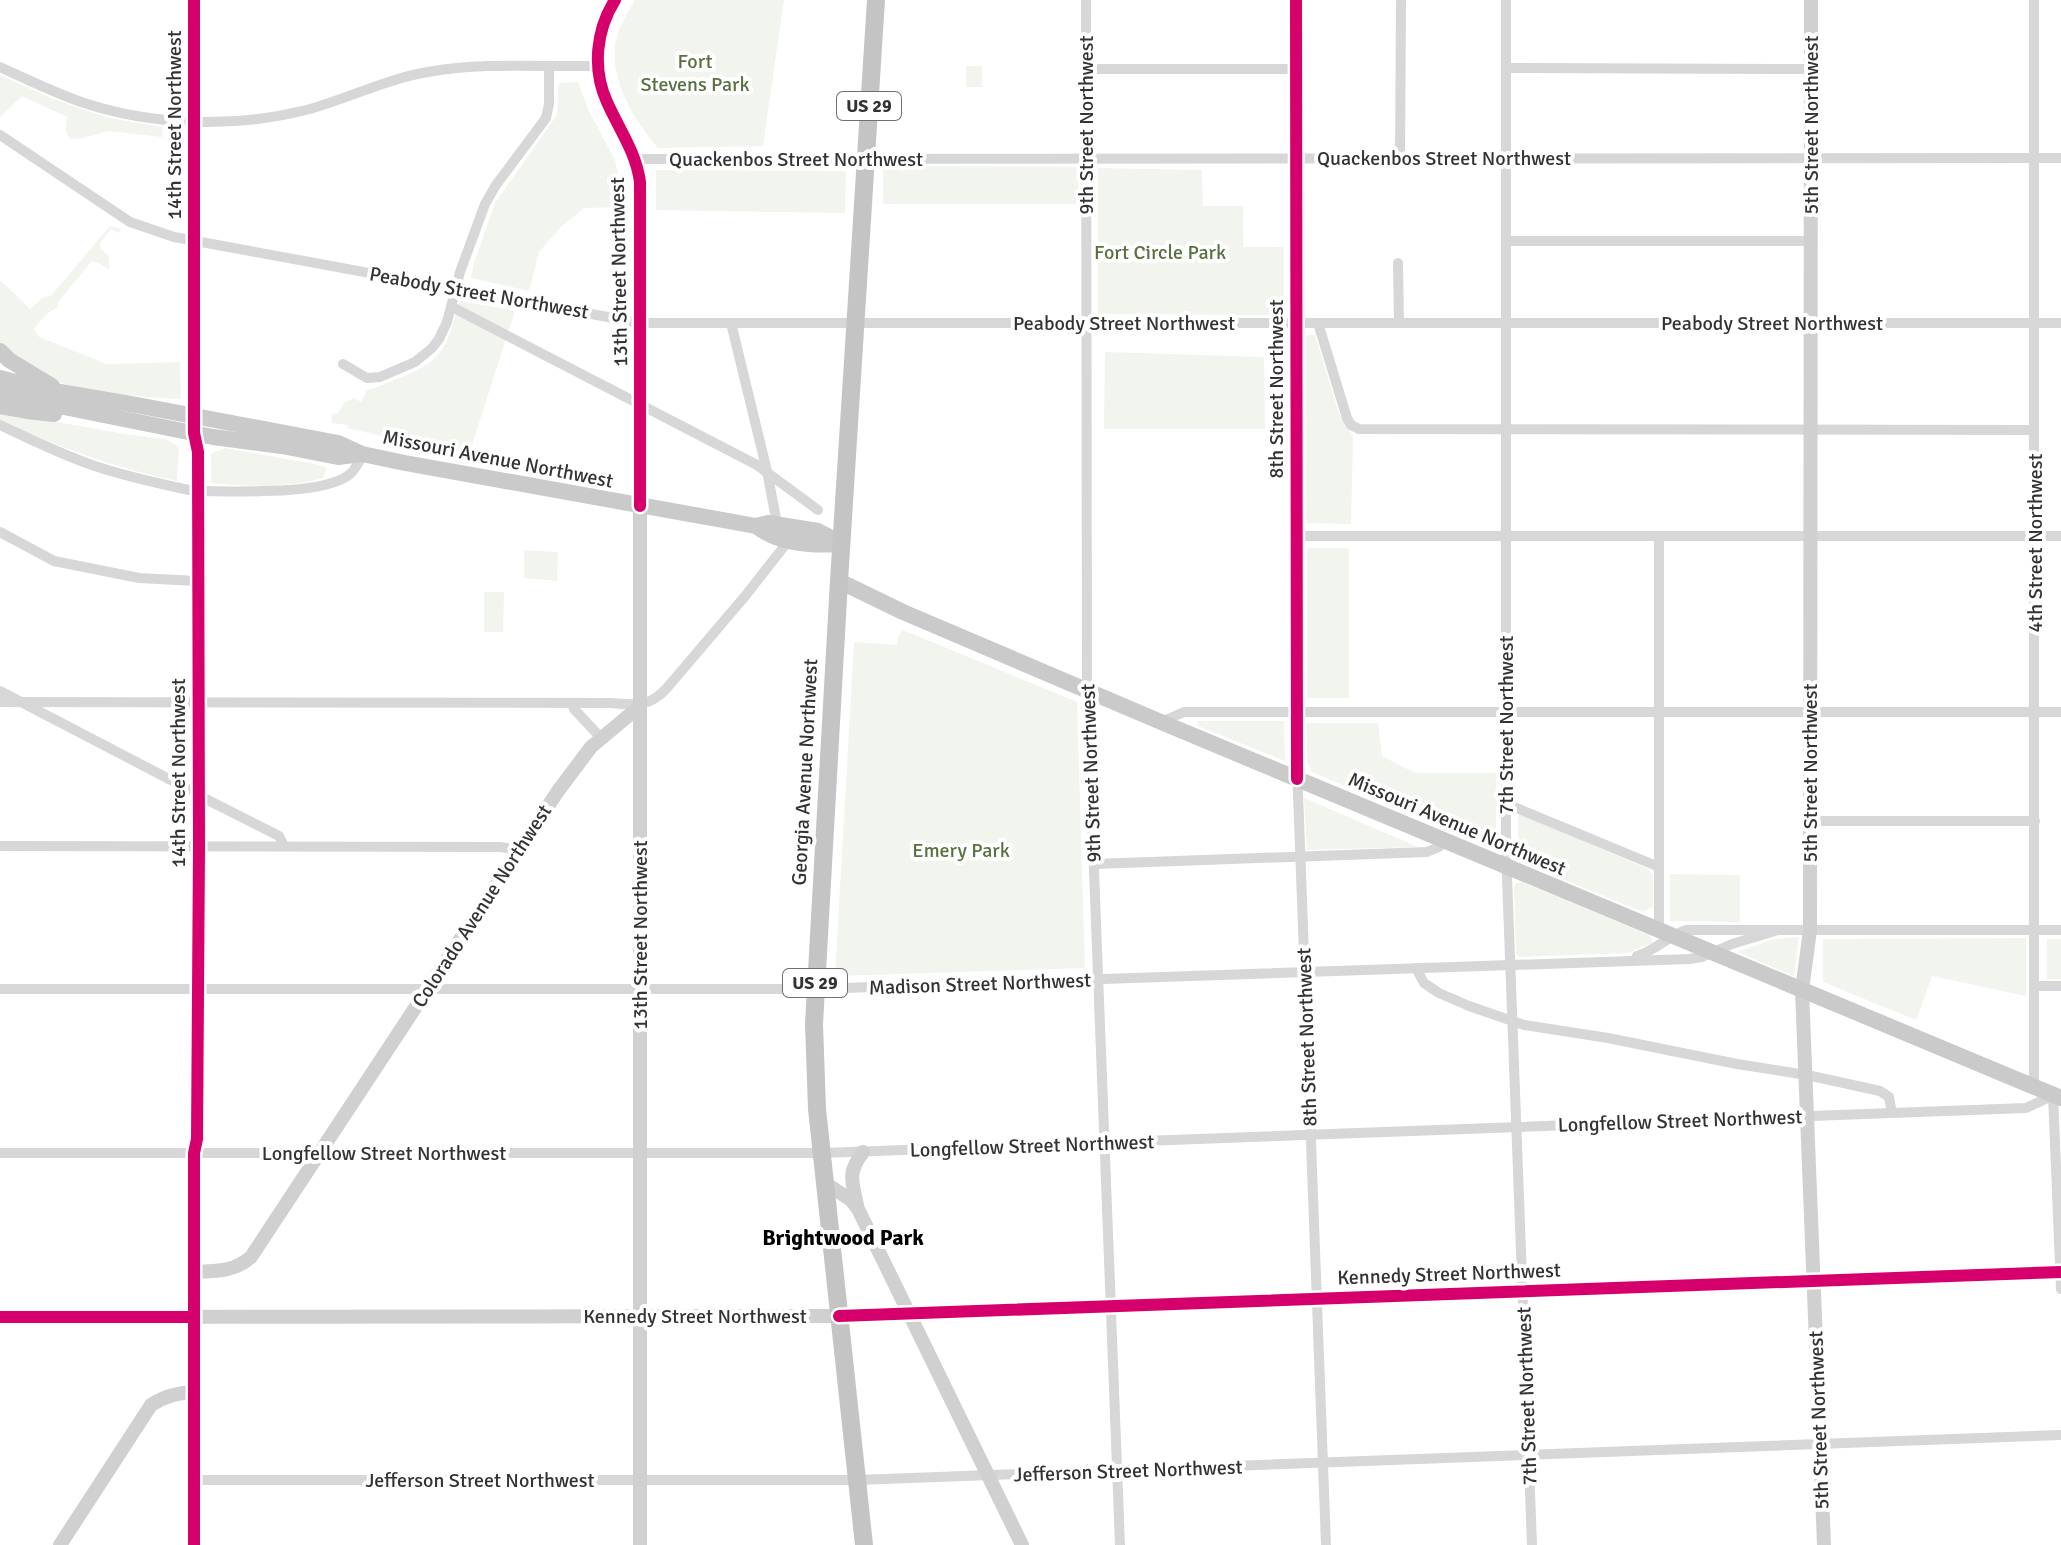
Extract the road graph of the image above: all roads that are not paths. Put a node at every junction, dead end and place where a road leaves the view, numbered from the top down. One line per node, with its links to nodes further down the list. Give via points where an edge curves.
1 (194, 0): 17 (street, 14th Street Northwest)
2 (615, 0): 11 (street, 13th Street Northwest, via 600,35)
3 (876, 0): 24 (highway, Georgia Avenue Northwest / US 29)
4 (1086, 0): 14 (street, 9th Street Northwest)
5 (1296, 0): 15 (street, 8th Street Northwest)
6 (1401, 0): 27 (street)
7 (1506, 0): 13 (street, 7th Street Northwest)
8 (1811, 0): 16 (street, 5th Street Northwest)
9 (2034, 0): 21 (street, 4th Street Northwest)
10 (549, 66): 11 (street); 17 (street, via 427,72 279,116); 32 (street, via 546,118 489,196)
11 (598, 66): 23 (street, 13th Street Northwest, via 605,98)
12 (0, 67): 17 (street, via 101,108)
13 (1507, 68): 16 (street); 19 (street, 7th Street Northwest)
14 (1086, 69): 15 (street); 25 (street, 9th Street Northwest)
15 (1296, 69): 26 (street, 8th Street Northwest)
16 (1811, 69): 20 (street, 5th Street Northwest)
17 (194, 122): 28 (street, 14th Street Northwest)
18 (0, 135): 28 (street, Peabody Street Northwest, via 130,222)
19 (1506, 158): 20 (street, Quackenbos Street Northwest); 27 (street, Quackenbos Street Northwest); 29 (street, 7th Street Northwest)
20 (1811, 158): 21 (street, Quackenbos Street Northwest); 30 (street, 5th Street Northwest)
21 (2034, 158): 22 (street, Quackenbos Street Northwest); 43 (street, 4th Street Northwest)
22 (2061, 158)
23 (635, 159): 24 (street, Quackenbos Street Northwest); 34 (street, 13th Street Northwest)
24 (866, 159): 25 (street, Quackenbos Street Northwest); 36 (highway, Georgia Avenue Northwest / US 29)
25 (1086, 159): 26 (street, Quackenbos Street Northwest); 37 (street, 9th Street Northwest)
26 (1296, 159): 27 (street, Quackenbos Street Northwest); 38 (street, 8th Street Northwest)
27 (1400, 159)
28 (194, 241): 32 (street, Peabody Street Northwest); 54 (street, 14th Street Northwest)
29 (1507, 241): 30 (street); 41 (street, 7th Street Northwest)
30 (1811, 241): 42 (street, 5th Street Northwest)
31 (1398, 263): 40 (street)
32 (456, 289): 33 (street); 34 (street, Peabody Street Northwest)
33 (452, 307): 46 (street, via 432,348 406,367 367,378); 50 (street)
34 (640, 323): 35 (street, Peabody Street Northwest); 50 (street, 13th Street Northwest)
35 (731, 323): 36 (street, Peabody Street Northwest); 59 (street)
36 (856, 323): 37 (street, Peabody Street Northwest); 73 (highway, Georgia Avenue Northwest / US 29)
37 (1086, 323): 38 (street, Peabody Street Northwest); 76 (street, 9th Street Northwest)
38 (1296, 323): 39 (street, Peabody Street Northwest); 66 (street, 8th Street Northwest)
39 (1318, 323): 40 (street, Peabody Street Northwest); 55 (street, via 1347,418 1355,428)
40 (1399, 323): 41 (street, Peabody Street Northwest)
41 (1506, 323): 42 (street, Peabody Street Northwest); 55 (street, 7th Street Northwest)
42 (1811, 323): 43 (street, Peabody Street Northwest); 56 (street, 5th Street Northwest)
43 (2034, 323): 44 (street, Peabody Street Northwest); 57 (street, 4th Street Northwest)
44 (2061, 323)
45 (0, 351): 49 (main road)
46 (343, 364)
47 (0, 378): 49 (main road)
48 (0, 392): 52 (main road)
49 (72, 394): 54 (main road)
50 (640, 404): 59 (street); 61 (street, 13th Street Northwest)
51 (0, 406): 52 (main road)
52 (135, 422): 54 (main road)
53 (0, 425): 60 (street, Missouri Avenue Northwest, via 93,465)
54 (194, 425): 58 (main road, via 338,443); 60 (street, 14th Street Northwest, via 188,449)
55 (1507, 430): 56 (street); 67 (street, 7th Street Northwest)
56 (1811, 430): 57 (street); 69 (street, 5th Street Northwest)
57 (2034, 430): 70 (street, 4th Street Northwest)
58 (362, 454): 60 (street, Missouri Avenue Northwest, via 347,476 320,486); 61 (main road, Missouri Avenue Northwest)
59 (767, 471): 62 (street); 63 (street)
60 (193, 491): 74 (street, 14th Street Northwest)
61 (640, 506): 64 (main road, Missouri Avenue Northwest); 82 (street, 13th Street Northwest)
62 (818, 510)
63 (777, 524): 64 (main road, Missouri Avenue Northwest); 73 (main road, Missouri Avenue Northwest, via 818,531)
64 (756, 526): 72 (main road, Missouri Avenue Northwest)
65 (0, 532): 74 (street, via 50,560 139,578)
66 (1296, 536): 67 (street); 83 (street, 8th Street Northwest)
67 (1506, 536): 68 (street); 84 (street, 7th Street Northwest)
68 (1659, 536): 69 (street); 87 (street)
69 (1810, 536): 70 (street); 88 (street, 5th Street Northwest)
70 (2035, 536): 71 (street); 85 (street, 4th Street Northwest)
71 (2061, 536)
72 (789, 540): 73 (main road, Missouri Avenue Northwest, via 816,546); 82 (street, Colorado Avenue Northwest, via 666,689)
73 (841, 543): 75 (highway, Georgia Avenue Northwest / US 29)
74 (193, 580): 80 (street, 14th Street Northwest)
75 (839, 581): 76 (main road, Missouri Avenue Northwest); 121 (highway, Georgia Avenue Northwest / US 29)
76 (1087, 689): 89 (main road, Missouri Avenue Northwest); 102 (street, 9th Street Northwest)
77 (0, 691): 79 (street)
78 (0, 702): 79 (street)
79 (20, 702): 80 (street); 92 (street)
80 (194, 702): 81 (street); 92 (street, 14th Street Northwest)
81 (572, 703): 82 (street); 90 (street)
82 (640, 706): 90 (street, Colorado Avenue Northwest); 122 (street, 13th Street Northwest)
83 (1296, 712): 84 (street); 89 (street, via 1184,712); 91 (street, 8th Street Northwest)
84 (1507, 712): 87 (street); 93 (street, 7th Street Northwest)
85 (2035, 712): 86 (street); 88 (street); 95 (street, 4th Street Northwest)
86 (2061, 712)
87 (1659, 713): 88 (street); 104 (street)
88 (1810, 713): 94 (street, 5th Street Northwest)
89 (1161, 722): 91 (main road, Missouri Avenue Northwest)
90 (601, 738): 100 (street, Colorado Avenue Northwest)
91 (1297, 779): 96 (main road, Missouri Avenue Northwest); 101 (street, 8th Street Northwest)
92 (194, 793): 98 (street, via 279,836); 99 (street, 14th Street Northwest)
93 (1507, 804): 103 (street, 7th Street Northwest); 104 (street)
94 (1810, 821): 95 (street); 106 (street, 5th Street Northwest)
95 (2035, 821): 107 (street, 4th Street Northwest)
96 (1445, 840): 101 (street, via 1427,852); 103 (main road, Missouri Avenue Northwest)
97 (0, 846): 99 (street)
98 (284, 846): 99 (street); 100 (street, via 500,847)
99 (195, 847): 119 (street, 14th Street Northwest)
100 (517, 853): 120 (street, Colorado Avenue Northwest)
101 (1300, 856): 102 (street); 114 (street, 8th Street Northwest)
102 (1094, 864): 115 (street, 9th Street Northwest)
103 (1507, 866): 109 (main road, Missouri Avenue Northwest); 112 (street, 7th Street Northwest)
104 (1659, 867): 109 (street)
105 (1778, 930): 106 (street, Madison Street Northwest); 109 (street, Madison Street Northwest); 110 (street, Madison Street Northwest)
106 (1810, 930): 107 (street, Madison Street Northwest); 123 (street, 5th Street Northwest)
107 (2035, 930): 108 (street, Madison Street Northwest); 116 (street, 4th Street Northwest)
108 (2061, 930)
109 (1665, 932): 110 (main road, Missouri Avenue Northwest); 111 (street, Madison Street Northwest, via 1646,953)
110 (1712, 952): 111 (street, Madison Street Northwest, via 1693,958); 123 (main road, Missouri Avenue Northwest)
111 (1623, 960): 112 (street, Madison Street Northwest)
112 (1511, 964): 113 (street, Madison Street Northwest); 124 (street, 7th Street Northwest)
113 (1416, 968): 114 (street, Madison Street Northwest); 124 (street, via 1424,983 1439,993)
114 (1304, 972): 115 (street, Madison Street Northwest); 131 (street, 8th Street Northwest)
115 (1098, 979): 121 (street, Madison Street Northwest); 132 (street, 9th Street Northwest)
116 (2035, 986): 117 (street); 126 (street, 4th Street Northwest)
117 (2061, 986)
118 (0, 989): 119 (street, Madison Street Northwest)
119 (194, 989): 120 (street, Madison Street Northwest); 135 (street, 14th Street Northwest)
120 (427, 989): 122 (street, Madison Street Northwest); 136 (street, Colorado Avenue Northwest)
121 (814, 989): 122 (street, Madison Street Northwest); 137 (highway, Georgia Avenue Northwest / US 29)
122 (640, 990): 138 (street, 13th Street Northwest)
123 (1802, 990): 125 (street, 5th Street Northwest); 126 (main road, Missouri Avenue Northwest)
124 (1513, 1022): 125 (street); 130 (street, 7th Street Northwest)
125 (1807, 1075): 128 (street, via 1880,1091 1889,1097); 129 (street, 5th Street Northwest)
126 (2034, 1086): 127 (main road, Missouri Avenue Northwest)
127 (2058, 1096): 128 (street, Longfellow Street Northwest, via 2026,1108); 142 (street)
128 (1892, 1113): 129 (street, Longfellow Street Northwest)
129 (1808, 1117): 130 (street, Longfellow Street Northwest); 143 (street, 5th Street Northwest)
130 (1517, 1128): 131 (street, Longfellow Street Northwest); 145 (street, 7th Street Northwest)
131 (1311, 1136): 132 (street, Longfellow Street Northwest); 146 (street, 8th Street Northwest)
132 (1105, 1143): 133 (street, Longfellow Street Northwest); 147 (street, 9th Street Northwest)
133 (863, 1152): 137 (street, Longfellow Street Northwest); 140 (street, via 851,1171)
134 (0, 1153): 135 (street, Longfellow Street Northwest)
135 (194, 1153): 136 (street, Longfellow Street Northwest); 141 (street, 14th Street Northwest)
136 (319, 1153): 138 (street, Longfellow Street Northwest); 141 (street, Colorado Avenue Northwest, via 251,1257 226,1271)
137 (822, 1153): 138 (street, Longfellow Street Northwest); 139 (highway, Georgia Avenue Northwest / US 29)
138 (640, 1154): 149 (street, 13th Street Northwest)
139 (825, 1183): 140 (street); 150 (highway, Georgia Avenue Northwest / US 29)
140 (858, 1209): 148 (street)
141 (194, 1272): 152 (street, 14th Street Northwest)
142 (2061, 1272): 143 (street, Kennedy Street Northwest); 144 (street)
143 (1814, 1281): 145 (street, Kennedy Street Northwest); 155 (street, 5th Street Northwest)
144 (2061, 1289)
145 (1523, 1292): 146 (street, Kennedy Street Northwest); 156 (street, 7th Street Northwest)
146 (1317, 1299): 147 (street, Kennedy Street Northwest); 157 (street, 8th Street Northwest)
147 (1111, 1307): 148 (street, Kennedy Street Northwest); 158 (street, 9th Street Northwest)
148 (909, 1315): 150 (street, Kennedy Street Northwest); 159 (street)
149 (640, 1316): 150 (street, Kennedy Street Northwest); 152 (street, Kennedy Street Northwest); 161 (street, 13th Street Northwest)
150 (839, 1316): 162 (highway, Georgia Avenue Northwest / US 29)
151 (0, 1317): 152 (street, Kennedy Street Northwest)
152 (194, 1317): 153 (street, 14th Street Northwest)
153 (194, 1392): 160 (street, 14th Street Northwest); 163 (street, via 173,1394 151,1405)
154 (2061, 1435): 155 (street, Jefferson Street Northwest)
155 (1820, 1444): 156 (street, Jefferson Street Northwest); 171 (street, 5th Street Northwest)
156 (1529, 1456): 157 (street, Jefferson Street Northwest); 170 (street, 7th Street Northwest)
157 (1323, 1463): 158 (street, Jefferson Street Northwest); 169 (street, 8th Street Northwest)
158 (1117, 1471): 159 (street, Jefferson Street Northwest); 168 (street, 9th Street Northwest)
159 (988, 1475): 162 (street, Jefferson Street Northwest); 167 (street)
160 (194, 1480): 161 (street, Jefferson Street Northwest); 164 (street, 14th Street Northwest)
161 (640, 1480): 162 (street, Jefferson Street Northwest); 165 (street, 13th Street Northwest)
162 (857, 1480): 166 (highway, Georgia Avenue Northwest / US 29)
163 (60, 1545)
164 (194, 1545)
165 (640, 1545)
166 (864, 1545)
167 (1022, 1545)
168 (1120, 1545)
169 (1326, 1545)
170 (1532, 1545)
171 (1824, 1545)

